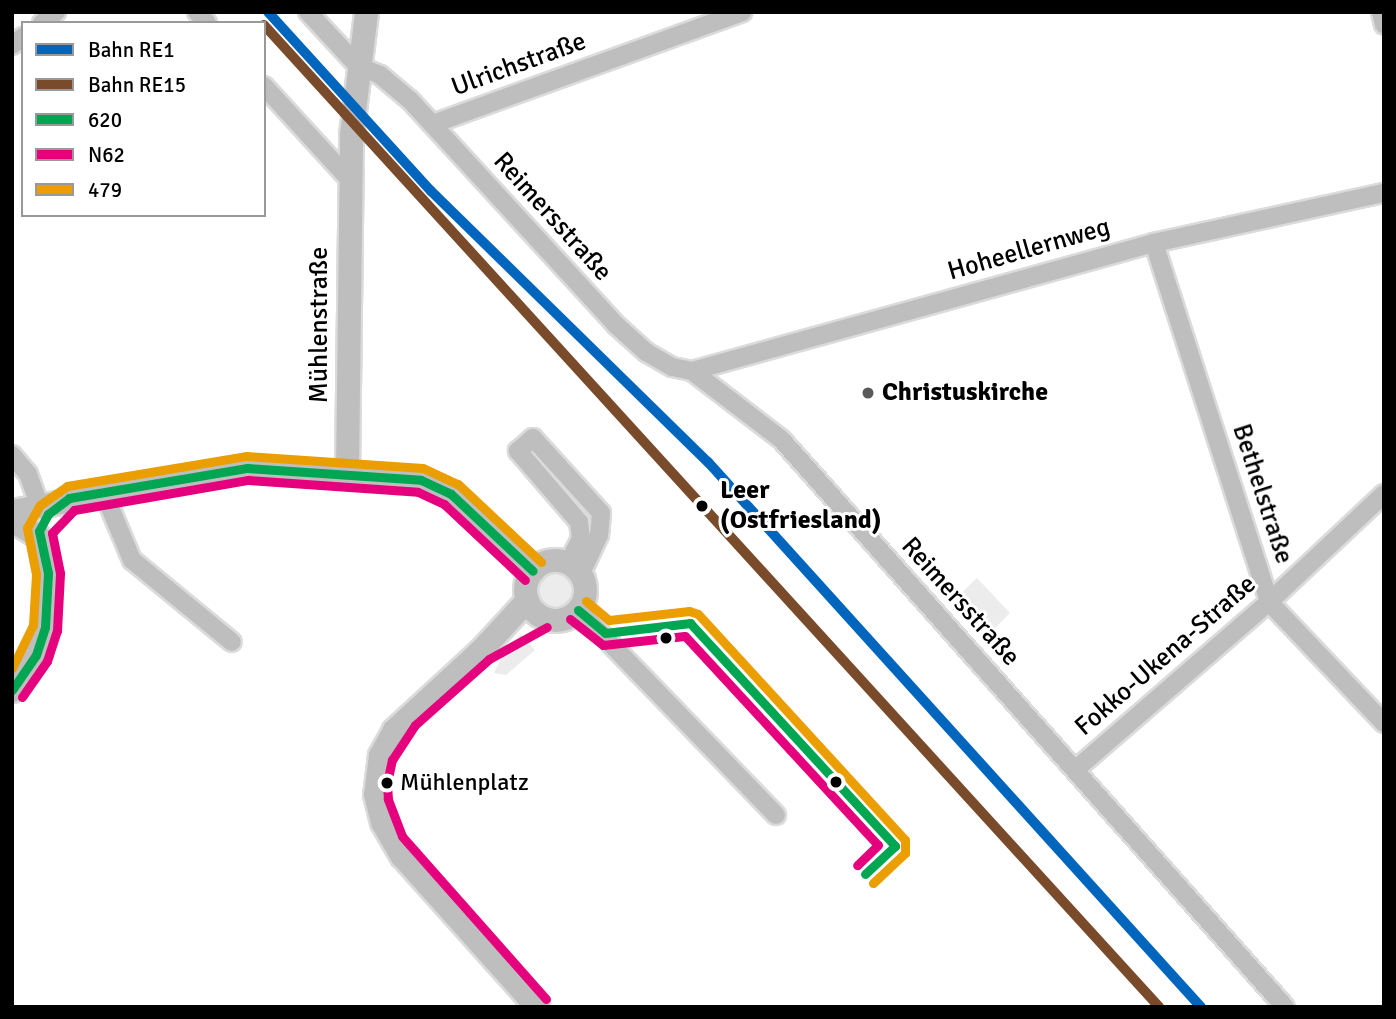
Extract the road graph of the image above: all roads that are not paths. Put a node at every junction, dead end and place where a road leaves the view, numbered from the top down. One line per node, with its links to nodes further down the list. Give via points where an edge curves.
1 (308, 12): 6 (street, Reimersstraße)
2 (366, 12): 6 (main road, Mühlenstraße)
3 (742, 12): 8 (street, Ulrichstraße)
4 (1381, 12): 5 (street)
5 (1384, 25)
6 (358, 66): 8 (street, Reimersstraße, via 380,75); 9 (main road, Mühlenstraße)
7 (266, 88): 9 (street)
8 (433, 124): 12 (street, Reimersstraße, via 615,324 646,352 672,367)
9 (349, 179): 14 (main road, Mühlenstraße)
10 (1384, 192): 11 (street, Hoheellernweg)
11 (1154, 243): 12 (street, Hoheellernweg); 24 (street, Bethelstraße)
12 (692, 371): 30 (street, Reimersstraße, via 781,439)
13 (12, 455): 18 (street, via 28,474)
14 (347, 472): 15 (main road, via 247,468); 23 (main road, via 435,485 468,508)
15 (103, 491): 17 (main road); 27 (street, via 132,560)
16 (1384, 494): 24 (street, Fokko-Ukena-Straße)
17 (69, 498): 18 (main road); 21 (main road, via 45,518)
18 (39, 505): 19 (main road)
19 (12, 511)
20 (12, 520): 21 (main road)
21 (38, 536): 28 (main road, via 48,573 45,627 36,655)
22 (580, 558): 22 (street, via 599,535 601,513 533,438 518,451 579,522)
23 (533, 570): 25 (main road, via 527,582); 26 (main road, via 553,561 577,570 585,588)
24 (1269, 602): 29 (street, Bethelstraße); 30 (street, Fokko-Ukena-Straße)
25 (534, 608): 26 (main road, via 563,620); 32 (main road, via 406,718 380,755 375,794 391,842)
26 (578, 610): 31 (street)
27 (232, 642)
28 (12, 690)
29 (1384, 723)
30 (1075, 770): 33 (street, Reimersstraße)
31 (776, 815)
32 (537, 1007)
33 (1285, 1007)

